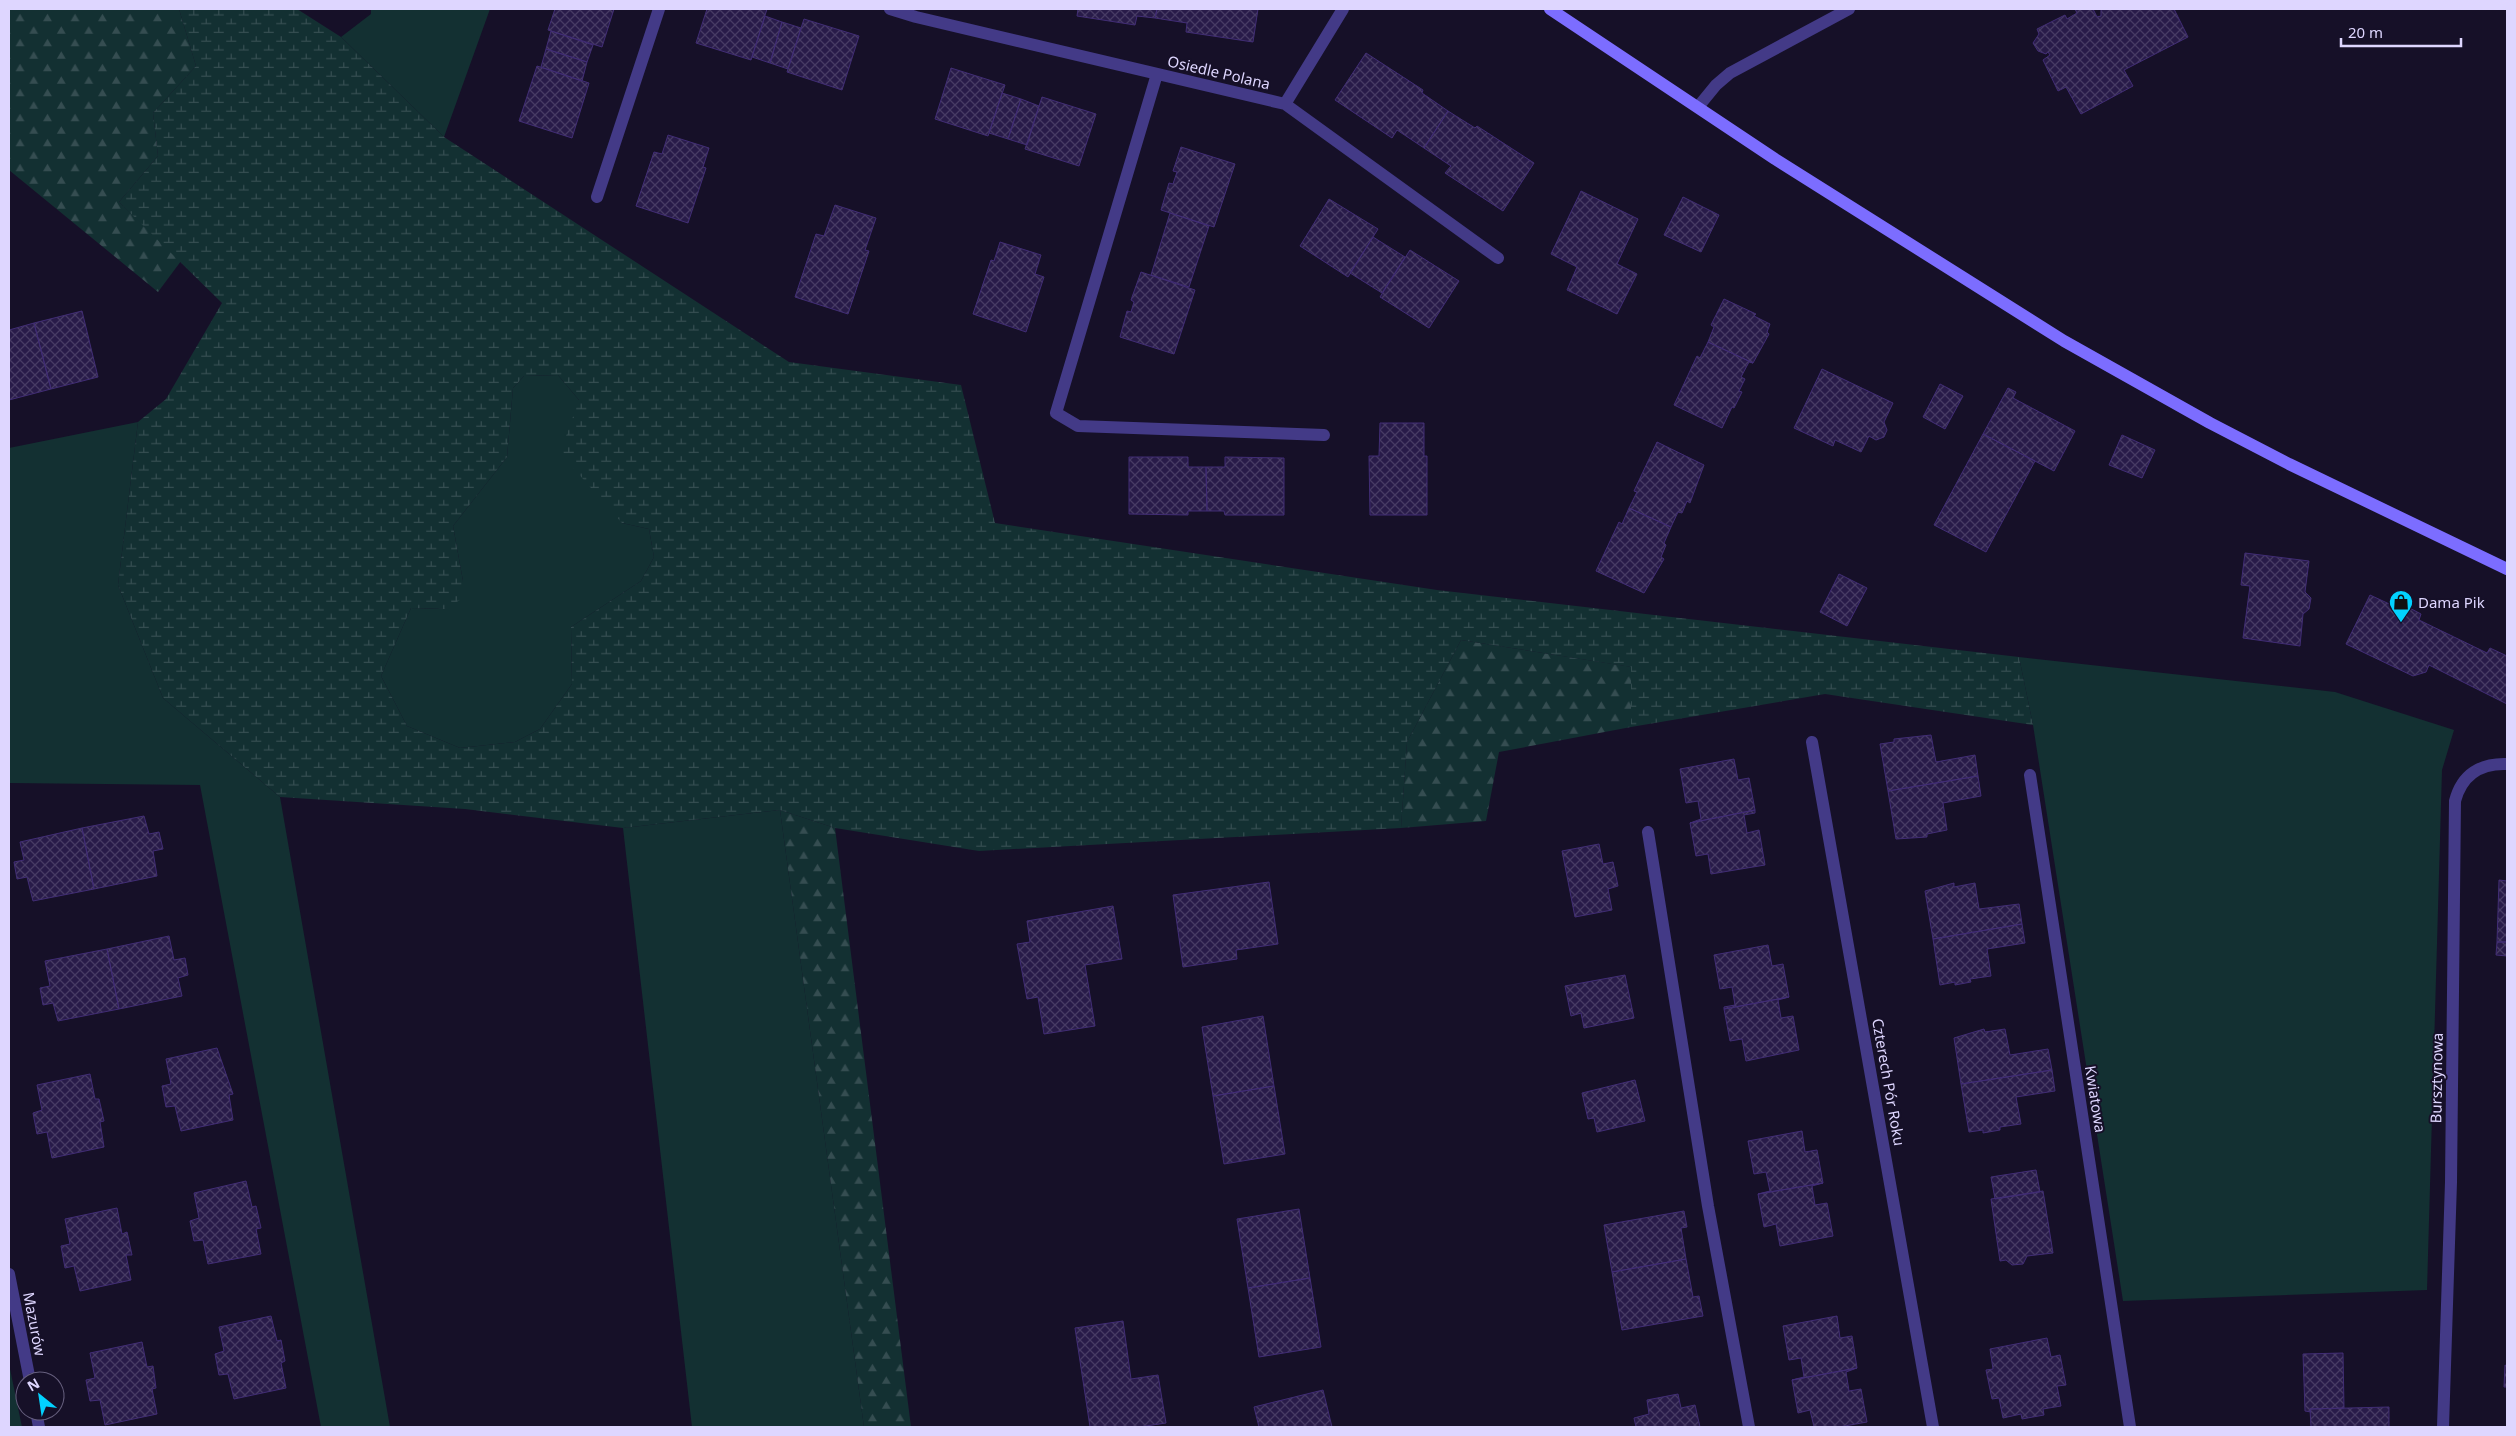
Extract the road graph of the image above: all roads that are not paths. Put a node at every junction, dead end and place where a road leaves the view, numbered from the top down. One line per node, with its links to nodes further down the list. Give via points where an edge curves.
1 (659, 9): 9 (street)
2 (890, 9): 6 (street, Osiedle Polana, via 916,18)
3 (1343, 9): 7 (street)
4 (1550, 9): 8 (street)
5 (1849, 9): 8 (street, via 1730,72)
6 (1157, 74): 7 (street, Osiedle Polana); 11 (street, via 1056,413 1078,426)
7 (1285, 104): 10 (street, Osiedle Polana)
8 (1698, 107): 12 (street, via 2064,341 2289,464)
9 (597, 197)
10 (1498, 258)
11 (1324, 435)
12 (2507, 569)
13 (1812, 742): 20 (street, Czterech Pór Roku)
14 (2507, 764): 22 (street, Bursztynowa, via 2484,766 2473,771 2458,790 2456,800 2451,1182)
15 (2030, 775): 21 (street, Kwiatowa)
16 (1648, 832): 19 (street, via 1708,1206)
17 (9, 1274): 18 (street, Mazurów)
18 (28, 1371)
19 (1749, 1427)
20 (1933, 1427)
21 (2130, 1427)
22 (2443, 1427)

